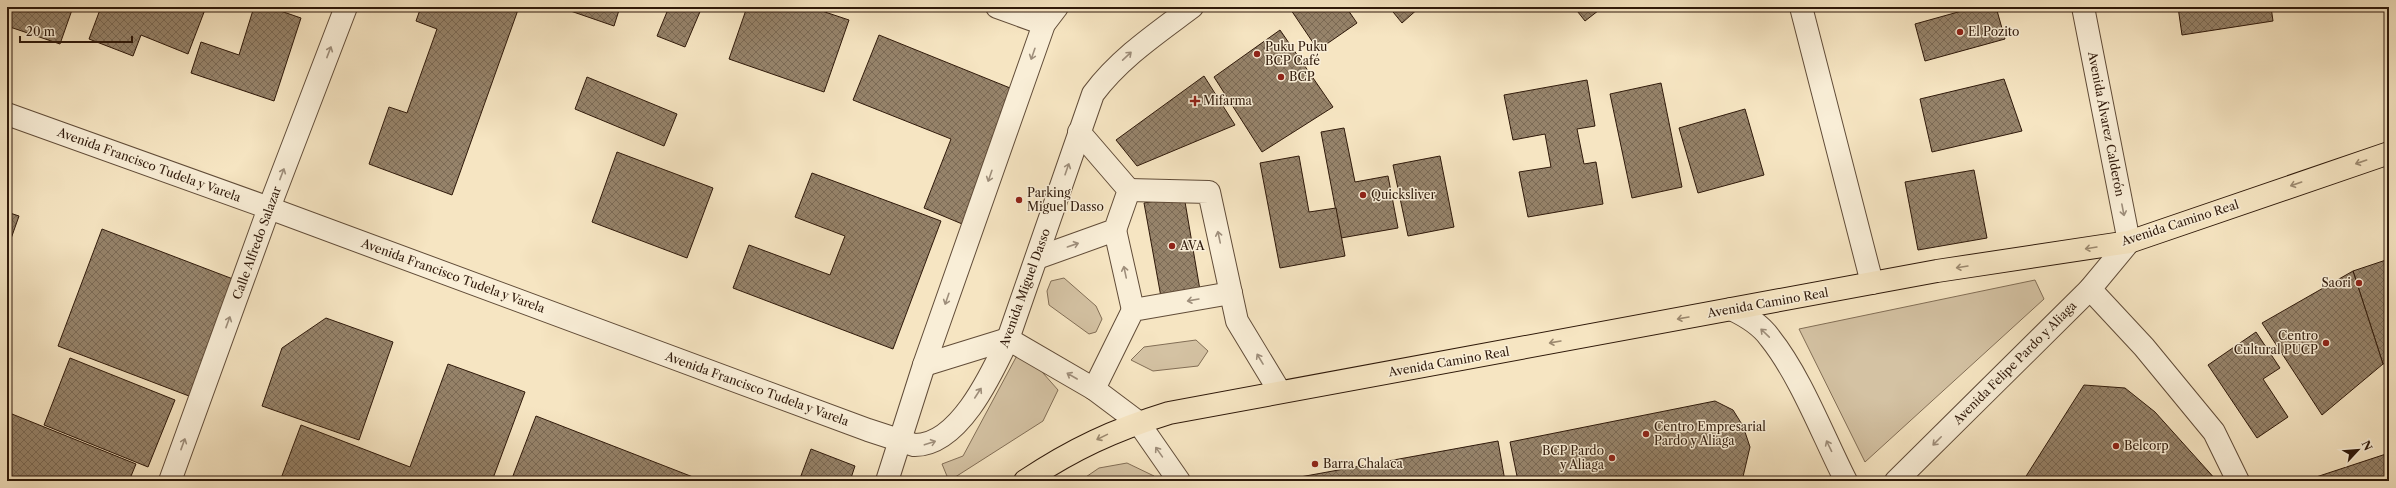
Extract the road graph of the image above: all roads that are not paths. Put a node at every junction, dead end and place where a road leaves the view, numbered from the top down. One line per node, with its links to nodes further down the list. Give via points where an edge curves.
1 (346, 7): 11 (street, Calle Alfredo Salazar, one-way to 1)
2 (997, 7): 6 (street)
3 (1192, 7): 8 (street, Avenida Miguel Dasso, one-way to 3, via 1093,94 1108,74 1137,47)
4 (1801, 7): 15 (street)
5 (2083, 7): 13 (street, Avenida Álvarez Calderón, one-way to 13)
6 (1050, 15): 21 (street, one-way to 21)
7 (7, 114): 11 (street, Avenida Francisco Tudela y Varela)
8 (1079, 132): 10 (street); 14 (street, Avenida Miguel Dasso, one-way to 8)
9 (2389, 153): 13 (main road, Avenida Camino Real, one-way to 13)
10 (1129, 190): 12 (street); 17 (street, one-way to 10, via 1209,192)
11 (269, 208): 25 (street, Avenida Francisco Tudela y Varela); 26 (street, Calle Alfredo Salazar, one-way to 11)
12 (1116, 230): 14 (street, one-way to 12); 19 (street, one-way to 12)
13 (2129, 242): 15 (main road, Avenida Camino Real, one-way to 15); 16 (street, Avenida Felipe Pardo y Aliaga)
14 (1037, 258): 20 (street, Avenida Miguel Dasso)
15 (1872, 283): 18 (main road, Avenida Camino Real)
16 (2090, 289): 31 (street, Avenida Felipe Pardo y Aliaga, one-way to 31); 32 (street, via 2144,347 2214,432)
17 (1231, 293): 19 (street, one-way to 19); 23 (street, one-way to 17, via 1237,321)
18 (1731, 309): 23 (main road, Avenida Camino Real, one-way to 23); 30 (street, one-way to 18, via 1788,364 1770,337 1750,318)
19 (1133, 310): 22 (street)
20 (1008, 339): 21 (street); 22 (street, one-way to 20); 25 (street, Avenida Miguel Dasso, one-way to 20, via 922,445 946,435 977,396)
21 (924, 365): 25 (street)
22 (1094, 389): 24 (street)
23 (1280, 392): 24 (main road, Avenida Camino Real, via 1169,413)
24 (1138, 422): 28 (main road, Avenida Camino Real, one-way to 28, via 1076,450); 29 (street, one-way to 24)
25 (899, 440): 27 (street)
26 (170, 481)
27 (887, 481)
28 (1025, 481)
29 (1179, 481)
30 (1846, 481)
31 (1896, 481)
32 (2238, 481)

